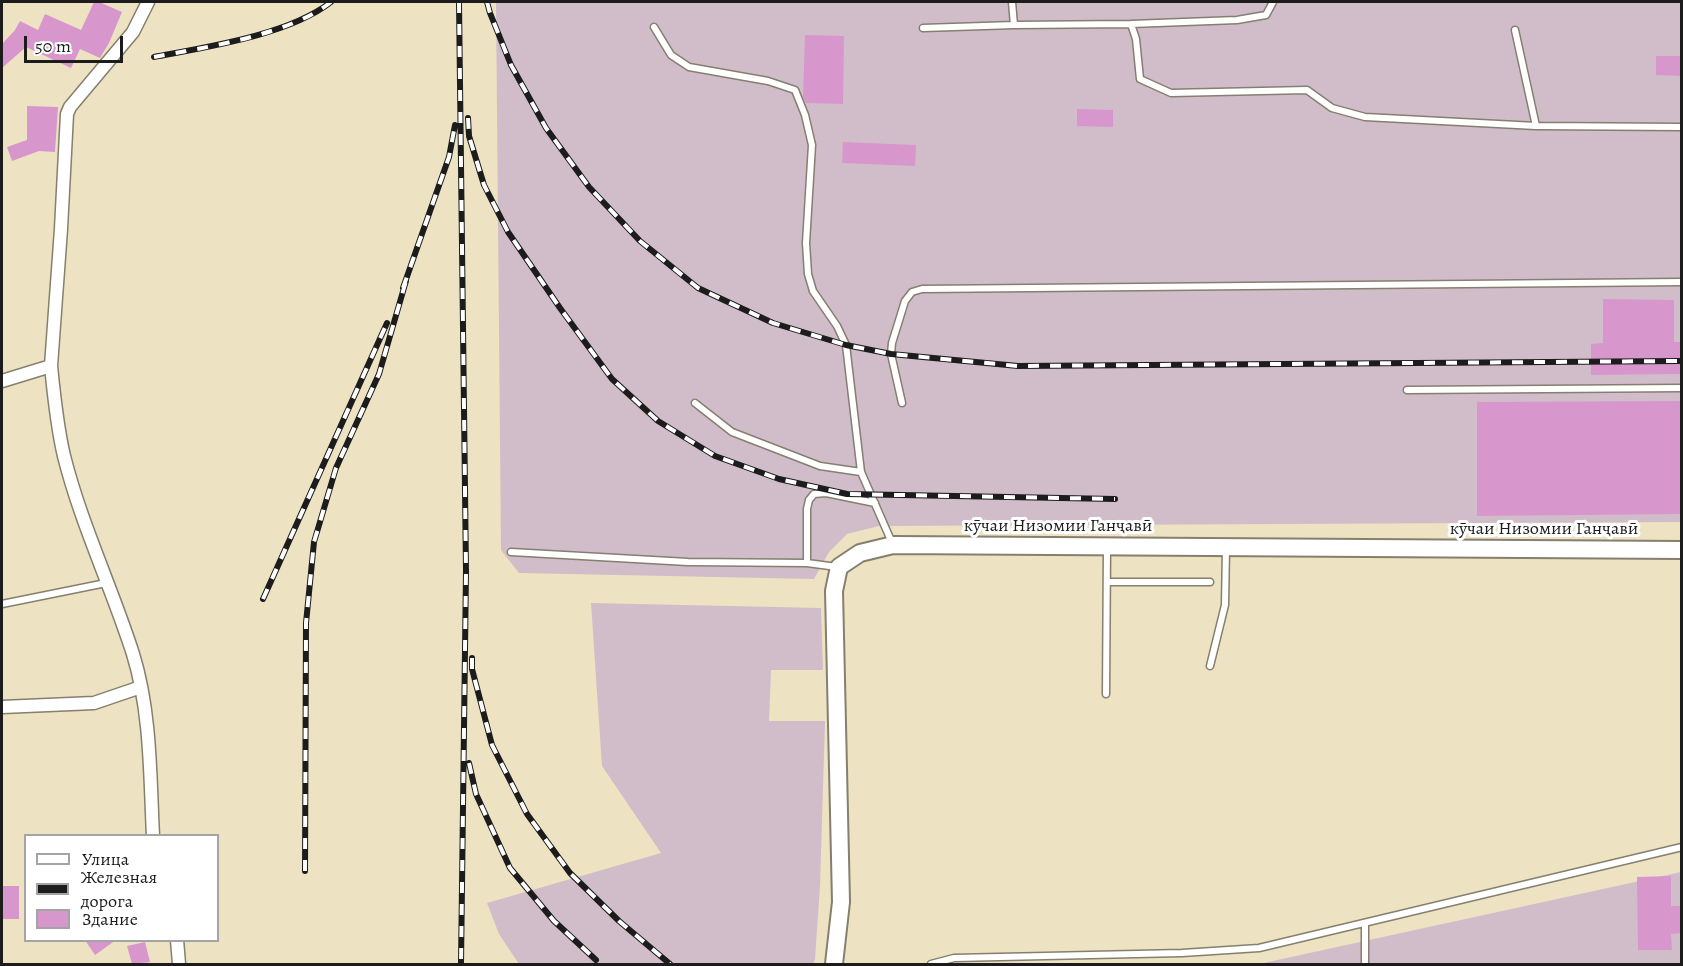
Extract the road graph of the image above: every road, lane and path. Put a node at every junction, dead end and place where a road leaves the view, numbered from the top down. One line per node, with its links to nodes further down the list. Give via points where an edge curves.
1 (148, 2): 12 (street, via 133,32 67,114)
2 (1012, 2): 5 (lane)
3 (1273, 2): 4 (lane, via 1266,15 1237,20)
4 (1131, 24): 5 (lane); 9 (lane, via 1140,79 1171,93 1307,90 1332,108 1365,117)
5 (1014, 25): 7 (lane)
6 (654, 27): 18 (lane, via 671,55 689,67 768,81 795,90 812,145 808,274 813,291 846,345)
7 (924, 28)
8 (1515, 30): 9 (lane)
9 (1536, 126): 10 (lane)
10 (1682, 127)
11 (1682, 282): 17 (lane, via 922,289 912,292 905,301 892,343)
12 (51, 366): 13 (street); 29 (street, via 64,456)
13 (2, 381)
14 (1682, 388): 15 (lane)
15 (1407, 390)
16 (696, 404): 18 (lane, via 732,432 820,466)
17 (902, 404)
18 (861, 472): 19 (lane)
19 (875, 503): 20 (lane); 25 (lane, via 814,494 807,509)
20 (893, 545): 21 (main road, кӯчаи Низомии Ганҷавӣ); 26 (main road, кӯчаи Низомии Ганҷавӣ, via 860,553)
21 (1107, 547): 22 (main road, кӯчаи Низомии Ганҷавӣ); 27 (lane)
22 (1226, 548): 23 (main road, кӯчаи Низомии Ганҷавӣ); 31 (lane, via 1225,605)
23 (1682, 550)
24 (511, 552): 25 (lane, via 688,562)
25 (807, 563): 26 (lane)
26 (839, 567): 40 (main road, via 834,591 841,902)
27 (1107, 582): 28 (lane); 33 (lane)
28 (1210, 582)
29 (106, 583): 30 (lane); 32 (street)
30 (2, 604)
31 (1210, 666)
32 (141, 687): 34 (street, via 94,703); 35 (street)
33 (1106, 694)
34 (2, 707)
35 (153, 834)
36 (1682, 847): 37 (lane)
37 (1365, 923): 41 (lane, via 1259,948 954,958); 42 (lane)
38 (177, 942): 39 (street)
39 (178, 964)
40 (834, 964)
41 (931, 964)
42 (1365, 964)

